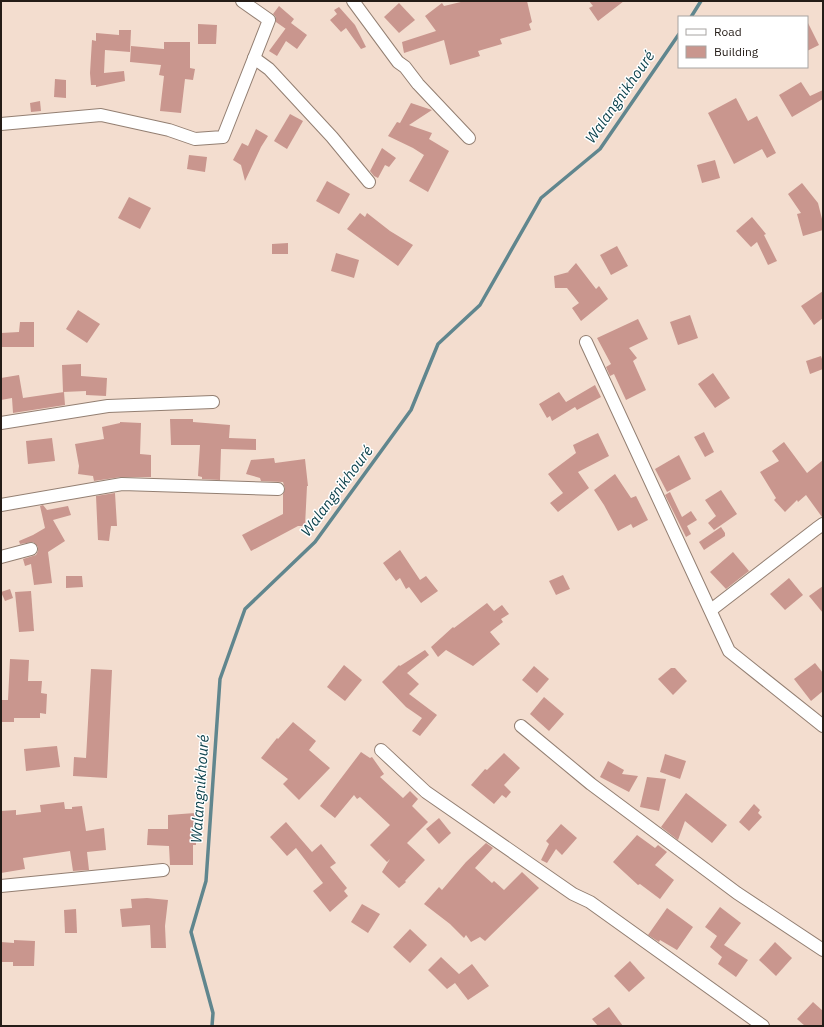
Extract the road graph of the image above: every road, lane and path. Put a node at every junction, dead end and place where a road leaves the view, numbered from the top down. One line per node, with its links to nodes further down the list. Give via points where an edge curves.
1 (242, 1): 3 (street, via 269,20)
2 (358, 2): 5 (street, via 398,62)
3 (254, 58): 4 (street, via 223,137 195,139 102,114); 6 (street, via 269,69 332,137)
4 (1, 124)
5 (469, 138)
6 (369, 182)
7 (586, 342): 15 (street)
8 (213, 402): 9 (street, via 108,406)
9 (1, 423)
10 (278, 489): 11 (street, via 122,484)
11 (1, 505)
12 (823, 524): 15 (street)
13 (31, 549): 14 (street)
14 (1, 557)
15 (711, 610): 17 (street, via 729,651)
16 (521, 726): 21 (street, via 591,784 737,894)
17 (823, 726)
18 (381, 750): 22 (street, via 426,792 573,894 590,902)
19 (163, 870): 20 (street)
20 (1, 886)
21 (823, 950)
22 (763, 1026)

